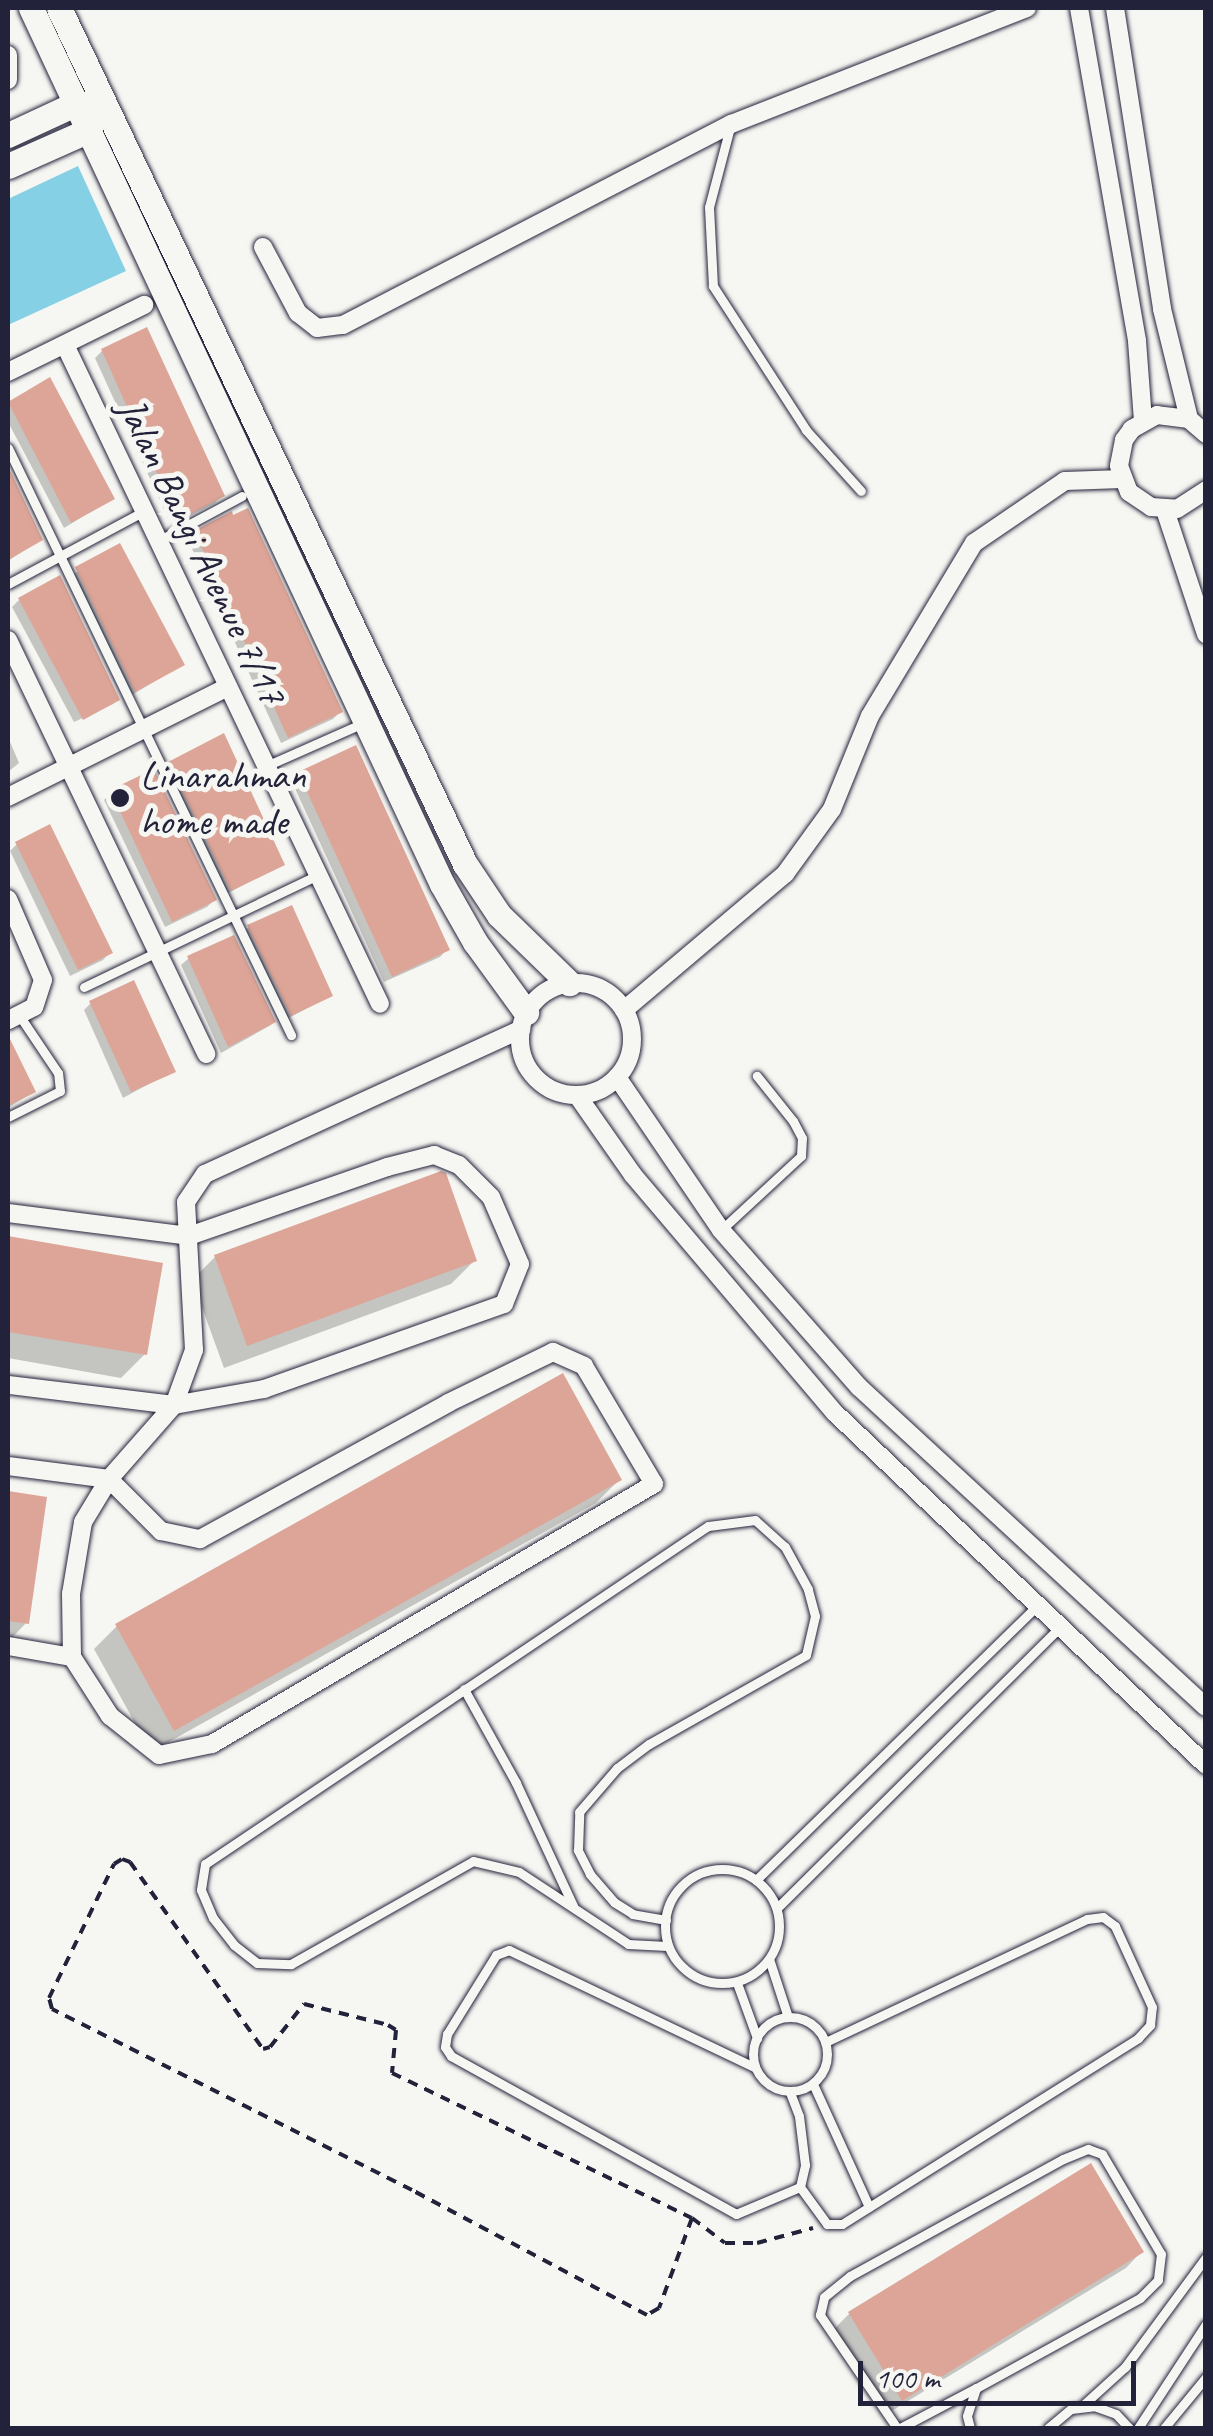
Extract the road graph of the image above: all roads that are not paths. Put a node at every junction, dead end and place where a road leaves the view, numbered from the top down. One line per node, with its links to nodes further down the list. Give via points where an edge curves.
1 (31, 8): 8 (street)
2 (59, 8): 9 (street)
3 (1027, 8): 10 (street)
4 (1079, 8): 19 (street, via 1137,341)
5 (1114, 8): 18 (street, via 1162,310)
6 (8, 55): 7 (street)
7 (8, 80)
8 (75, 104): 9 (street); 11 (street); 12 (street)
9 (104, 104): 11 (street); 43 (street, via 465,864 499,915)
10 (731, 124): 14 (street, via 343,325 317,328 298,313); 24 (lane, via 709,207 713,286 806,430)
11 (87, 131): 13 (street); 48 (street, via 442,884)
12 (8, 134)
13 (8, 166)
14 (263, 246)
15 (144, 305): 16 (street)
16 (65, 345): 17 (street); 27 (street, Jalan Bangi Avenue 7/17)
17 (8, 372)
18 (1188, 419): 19 (street, via 1157,414); 20 (street)
19 (1142, 420): 22 (street, via 1124,440)
20 (1206, 434)
21 (8, 448): 29 (lane)
22 (1122, 479): 26 (street, via 1139,501); 46 (street, via 1065,481 974,543 870,716 832,809 784,874)
23 (1206, 490): 26 (street, via 1188,505)
24 (862, 492)
25 (242, 496): 28 (lane)
26 (1165, 510): 31 (street)
27 (144, 511): 28 (street, Jalan Bangi Avenue 7/17); 29 (lane)
28 (158, 540): 33 (street, Jalan Bangi Avenue 7/17)
29 (60, 556): 30 (lane); 35 (lane)
30 (8, 584)
31 (1206, 634)
32 (8, 640): 37 (street)
33 (228, 687): 35 (street); 36 (street, Jalan Bangi Avenue 7/17)
34 (354, 727): 36 (lane)
35 (144, 730): 37 (street); 41 (lane)
36 (266, 766): 39 (street, Jalan Bangi Avenue 7/17)
37 (69, 767): 38 (street); 42 (street)
38 (8, 798)
39 (318, 875): 41 (lane); 45 (street, Jalan Bangi Avenue 7/17)
40 (8, 900): 47 (street, via 43,980 34,1007)
41 (233, 916): 42 (lane); 49 (lane)
42 (158, 952): 44 (lane); 50 (street)
43 (569, 983): 46 (street, via 601,988); 48 (street, via 544,992)
44 (84, 987)
45 (380, 1004)
46 (624, 1010): 52 (street, via 630,1052)
47 (13, 1018): 54 (lane, via 58,1073 60,1091)
48 (523, 1021): 53 (street, via 527,1068 557,1092); 57 (street, via 205,1174 186,1202)
49 (291, 1036)
50 (206, 1054)
51 (757, 1076): 56 (lane, via 793,1121 801,1156)
52 (617, 1077): 53 (street); 56 (street)
53 (576, 1095): 62 (street, via 633,1174 834,1412)
54 (8, 1117)
55 (8, 1212): 57 (street)
56 (721, 1230): 67 (street, via 859,1387)
57 (189, 1236): 59 (street, via 194,1350); 59 (street, via 434,1155 459,1165 491,1197 520,1264 504,1304 264,1388)
58 (8, 1385): 59 (street)
59 (174, 1404): 61 (street)
60 (8, 1466): 61 (street)
61 (109, 1479): 65 (street, via 82,1522 71,1594); 65 (street, via 161,1531 200,1539 554,1352 584,1366 654,1484 212,1744 159,1754 110,1716)
62 (1036, 1606): 63 (street); 69 (lane)
63 (1059, 1628): 68 (street); 71 (lane)
64 (8, 1646): 65 (street)
65 (72, 1656)
66 (464, 1689): 70 (lane); 70 (lane, via 204,1864 201,1890 213,1918 257,1962 291,1964 473,1861 519,1872); 72 (lane, via 708,1526 755,1520 785,1547 816,1616 806,1654 649,1744 617,1768 579,1812 578,1850 590,1874 633,1914)
67 (1206, 1707)
68 (1206, 1765)
69 (756, 1880): 71 (lane); 72 (lane, via 719,1869 700,1874 683,1885)
70 (574, 1908): 73 (lane, via 628,1944)
71 (776, 1908): 74 (lane, via 780,1926)
72 (666, 1920): 73 (lane)
73 (666, 1946): 75 (lane, via 703,1980)
74 (768, 1959): 75 (lane); 76 (lane)
75 (737, 1983): 77 (lane)
76 (788, 2017): 77 (lane); 78 (lane, via 812,2024)
77 (757, 2038): 79 (lane)
78 (826, 2042): 80 (lane, via 826,2066); 83 (lane, via 1103,1917 1116,1926 1152,2007 1150,2025 1138,2038)
79 (754, 2067): 81 (lane, via 767,2084); 82 (lane, via 508,1950 496,1955 445,2047 736,2214)
80 (813, 2084): 81 (lane); 83 (lane)
81 (790, 2092): 82 (lane, via 805,2165)
82 (800, 2187): 83 (lane, via 827,2224 842,2224)
83 (868, 2208)
84 (1206, 2257): 88 (lane, via 1126,2368)
85 (1206, 2324): 93 (lane)
86 (1206, 2377): 94 (lane)
87 (976, 2388): 89 (lane); 89 (lane, via 1140,2298 1158,2280 1161,2254 1102,2154 1088,2149 1063,2159 850,2276 824,2297 820,2315); 90 (lane)
88 (1082, 2406): 91 (lane); 92 (lane, via 1106,2409)
89 (898, 2428)
90 (970, 2428)
91 (1048, 2428)
92 (1130, 2428)
93 (1138, 2428)
94 (1164, 2428)

